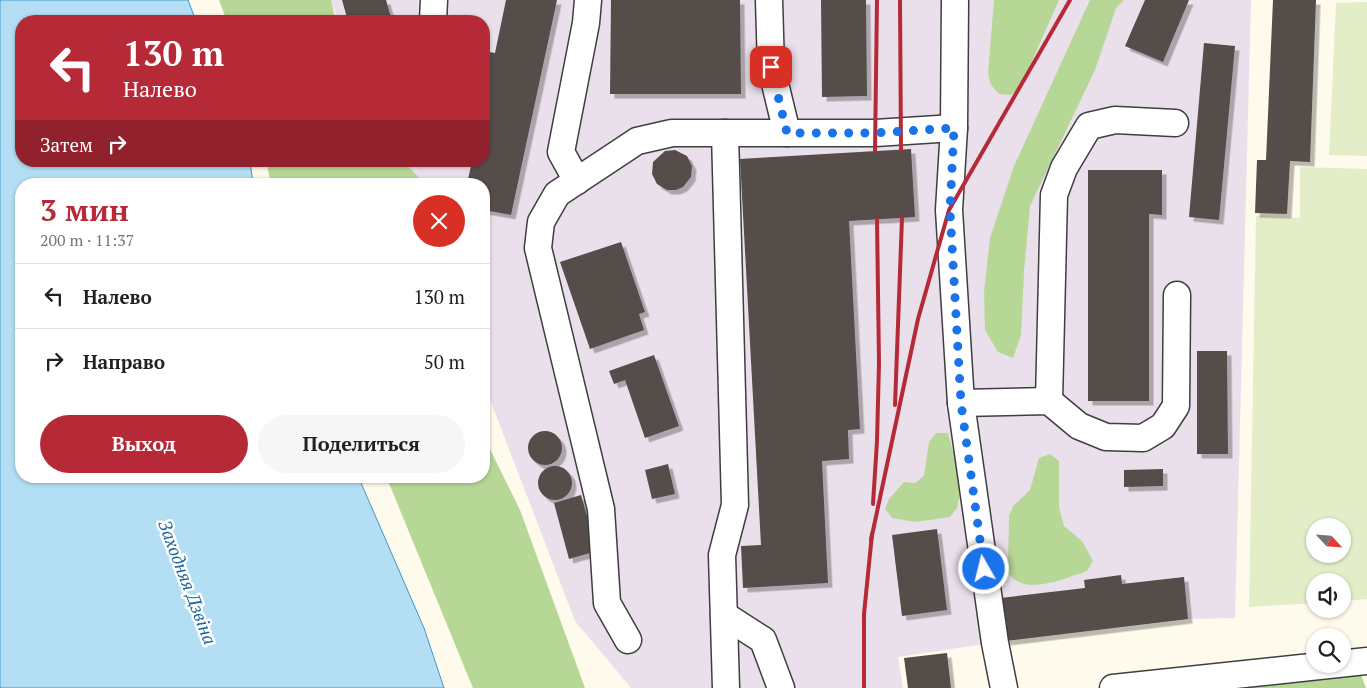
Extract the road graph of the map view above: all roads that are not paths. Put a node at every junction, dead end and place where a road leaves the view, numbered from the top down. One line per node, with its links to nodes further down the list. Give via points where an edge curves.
1 (434, 0): 5 (street)
2 (588, 0): 10 (street, via 560,152)
3 (769, 0): 9 (street, via 771,67)
4 (955, 0): 7 (street)
5 (433, 15)
6 (1175, 123): 12 (street, via 1115,120 1089,126 1064,168 1054,195)
7 (954, 128): 9 (street, via 875,133); 13 (street, via 950,210)
8 (725, 133): 9 (street); 10 (street, via 672,133 637,141); 14 (street, via 735,505 722,555)
9 (787, 133)
10 (577, 180): 15 (street, via 557,194 541,222 538,248 601,509 607,603)
11 (1177, 295): 12 (street, via 1176,406 1163,426 1143,438 1106,437 1079,426)
12 (1049, 401): 13 (street)
13 (961, 403): 19 (street)
14 (724, 615): 17 (street); 18 (street, via 763,640)
15 (628, 640)
16 (1367, 661): 20 (street)
17 (726, 688)
18 (781, 688)
19 (1004, 688)
20 (1113, 688)

